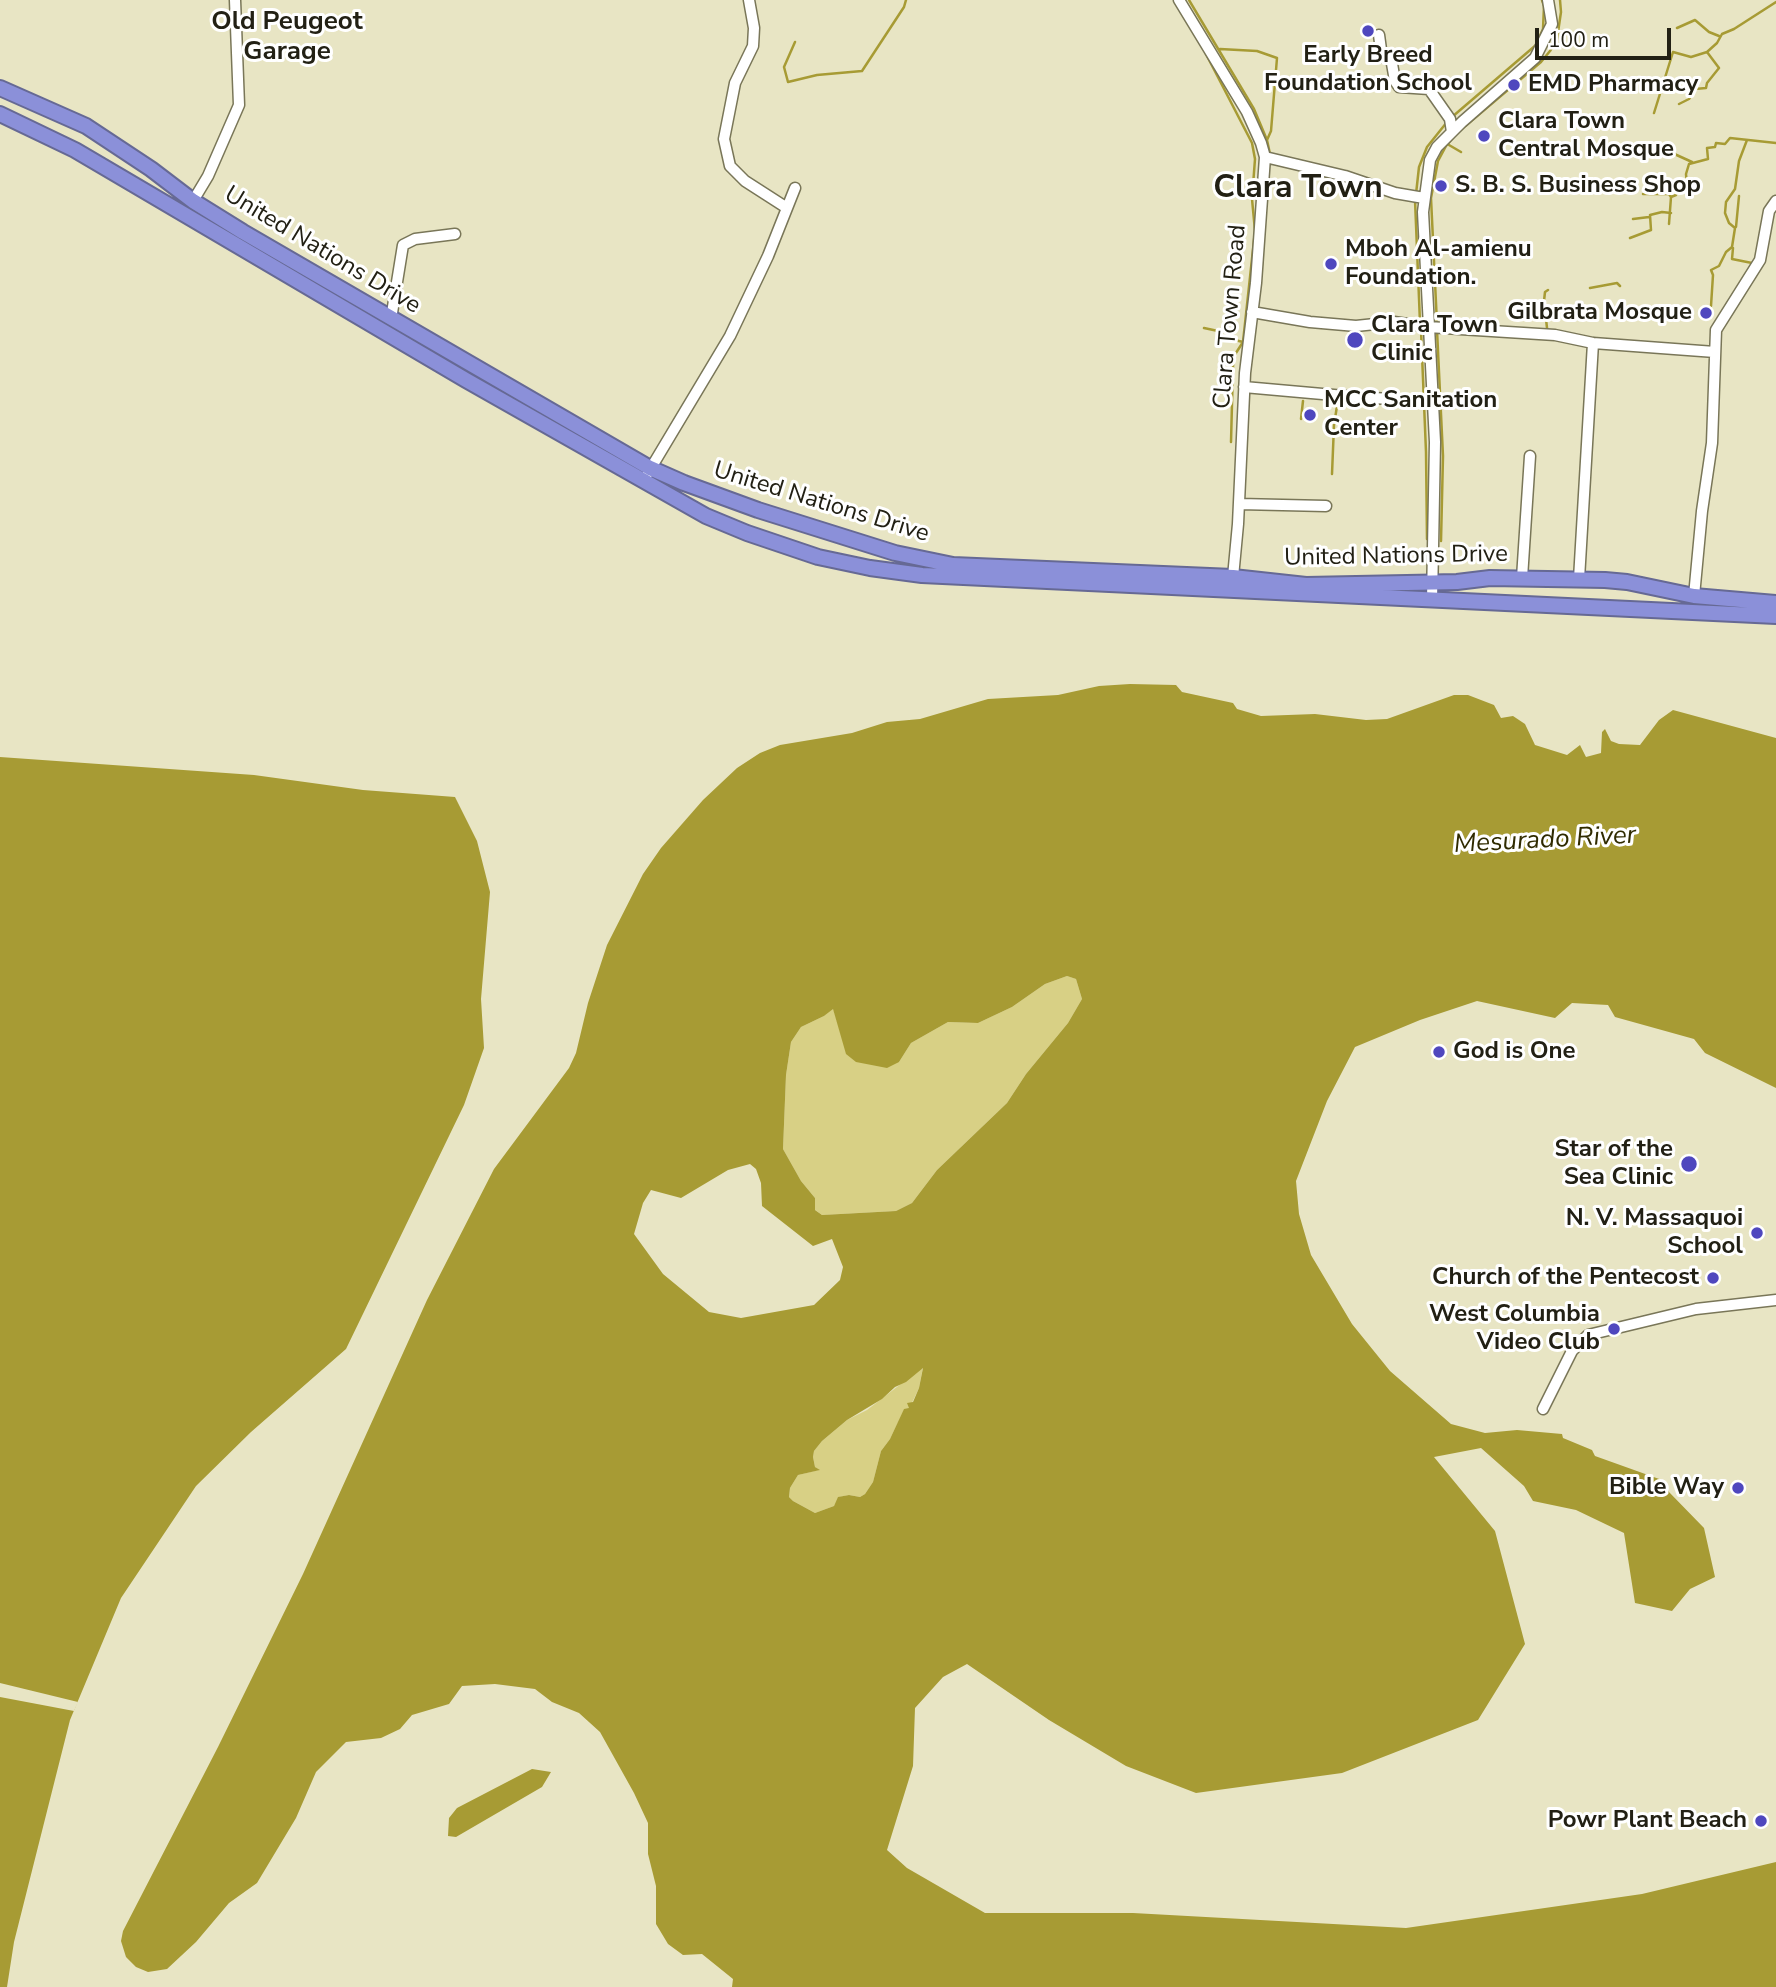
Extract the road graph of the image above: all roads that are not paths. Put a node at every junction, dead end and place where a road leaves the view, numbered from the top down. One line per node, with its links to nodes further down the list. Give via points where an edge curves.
1 (235, 0): 12 (street, via 239,104)
2 (749, 0): 14 (street, via 753,46 734,83 724,139 730,166)
3 (1179, 0): 9 (street, Clara Town Road, via 1247,112)
4 (1548, 0): 8 (street, via 1552,24 1535,58)
5 (1379, 35): 8 (street, via 1382,57 1391,58 1399,87 1429,89 1450,119)
6 (0, 88): 12 (highway, United Nations Drive, via 86,126)
7 (0, 114): 24 (highway, United Nations Drive, via 75,150 466,380)
8 (1451, 131): 11 (street, via 1430,160)
9 (1265, 157): 11 (street); 16 (street, Clara Town Road)
10 (795, 188): 14 (street)
11 (1423, 198): 18 (street)
12 (193, 201): 17 (highway, United Nations Drive)
13 (1776, 201): 20 (street, via 1769,211 1760,260 1716,330)
14 (787, 208): 24 (street, via 730,336)
15 (455, 234): 17 (street, via 403,245)
16 (1252, 312): 18 (street, via 1356,326 1394,322); 21 (street, Clara Town Road)
17 (391, 319): 24 (highway, United Nations Drive)
18 (1428, 327): 19 (street, via 1555,335); 22 (street)
19 (1593, 343): 20 (street); 33 (street)
20 (1715, 352): 35 (street, via 1712,443)
21 (1248, 387): 22 (street); 25 (street, Clara Town Road)
22 (1432, 402): 34 (street)
23 (1530, 456): 32 (street)
24 (647, 474): 27 (highway, United Nations Drive); 29 (highway, United Nations Drive, via 706,516)
25 (1239, 503): 26 (street); 31 (street, Clara Town Road)
26 (1326, 506)
27 (758, 510): 28 (highway, United Nations Drive); 29 (highway)
28 (830, 531): 30 (highway); 31 (highway, United Nations Drive, via 895,553 953,565)
29 (747, 533): 30 (highway, United Nations Drive)
30 (818, 557): 36 (highway, United Nations Drive, via 922,575)
31 (1233, 577): 34 (highway, United Nations Drive, via 1306,585)
32 (1522, 578): 33 (highway, United Nations Drive); 34 (highway, United Nations Drive)
33 (1579, 579): 35 (highway, United Nations Drive, via 1626,582)
34 (1432, 583): 36 (street)
35 (1694, 596): 37 (highway, United Nations Drive)
36 (1432, 600): 38 (highway, United Nations Drive)
37 (1776, 603)
38 (1776, 616)
39 (1776, 1300): 40 (street, via 1696,1309 1588,1335 1572,1351)
40 (1543, 1409)

